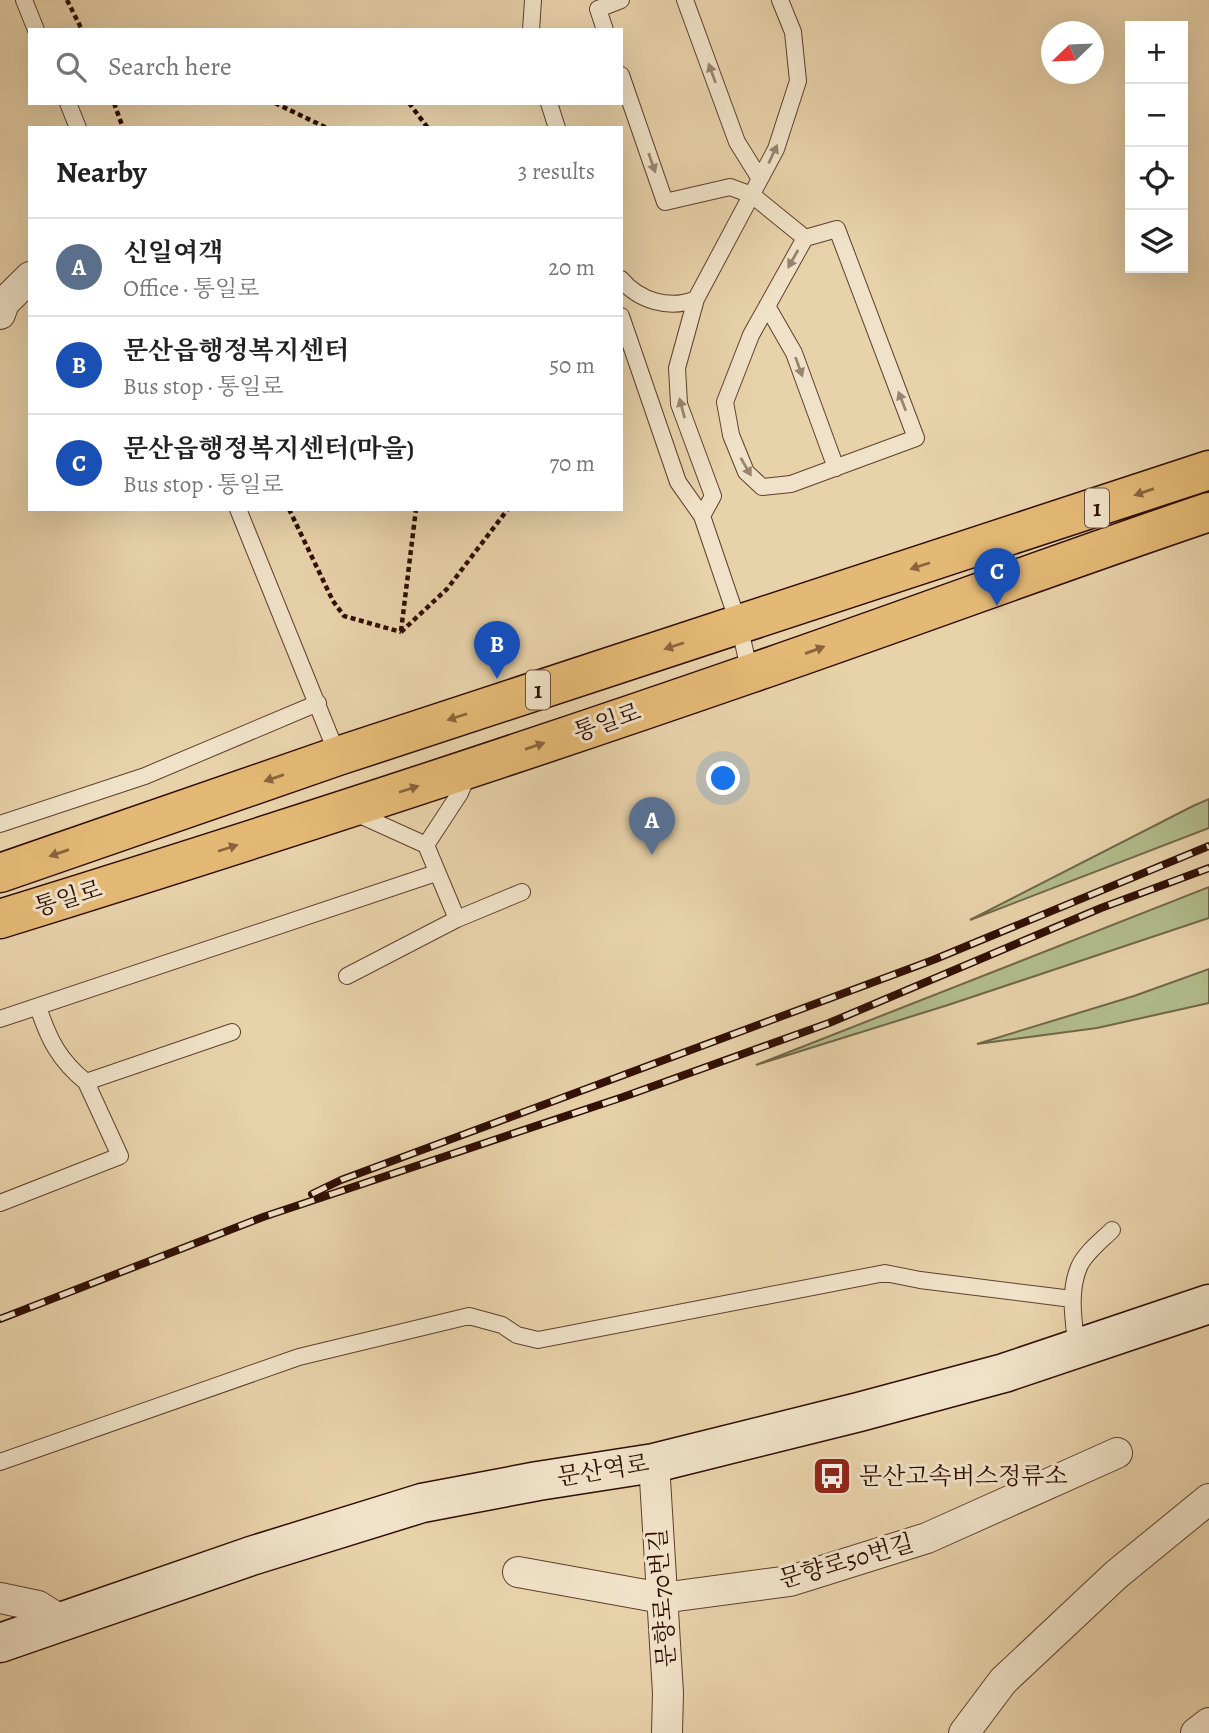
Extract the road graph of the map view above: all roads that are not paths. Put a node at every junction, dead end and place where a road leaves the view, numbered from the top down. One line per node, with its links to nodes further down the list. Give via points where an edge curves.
1 (24, 0): 6 (lane)
2 (533, 0): 7 (lane)
3 (621, 0): 8 (lane, via 598,9)
4 (685, 0): 14 (lane, one-way to 4, via 737,142)
5 (780, 0): 14 (lane, one-way to 5, via 776,149 798,81 793,32)
6 (35, 28)
7 (531, 28)
8 (605, 28)
9 (623, 81): 15 (lane, one-way to 15, via 665,202 730,187)
10 (69, 105): 12 (lane)
11 (550, 105): 13 (lane)
12 (77, 126)
13 (556, 126)
14 (760, 179): 15 (lane)
15 (752, 195): 16 (lane); 19 (lane)
16 (805, 238): 20 (lane, one-way to 20); 23 (lane, one-way to 16, via 916,438 837,229)
17 (28, 279): 21 (street, via 4,303)
18 (623, 280): 19 (lane, via 655,303)
19 (696, 299): 27 (lane, one-way to 19, via 713,496 679,404 677,368)
20 (767, 306): 23 (lane, one-way to 23, via 794,353); 23 (lane, one-way to 23, via 726,402 730,435 746,472 762,486 791,484)
21 (0, 314)
22 (623, 322): 27 (lane, via 678,482)
23 (836, 468)
24 (1209, 470): 28 (main road, 통일로 / 1, one-way to 28)
25 (239, 511): 30 (lane)
26 (1209, 512): 29 (main road, 통일로 / 1, one-way to 26)
27 (702, 516): 28 (lane)
28 (738, 625): 29 (lane); 31 (main road, 통일로 / 1, one-way to 31)
29 (750, 673): 32 (main road, 통일로 / 1, one-way to 29)
30 (318, 703): 31 (lane); 34 (lane, via 145,776)
31 (338, 756): 36 (main road, 통일로 / 1, one-way to 36)
32 (470, 768): 33 (main road, 통일로 / 1, one-way to 32); 35 (lane, via 460,793)
33 (348, 809): 35 (lane); 39 (main road, 통일로 / 1, one-way to 33)
34 (0, 824)
35 (426, 845): 37 (lane)
36 (0, 873)
37 (436, 873): 40 (lane); 42 (lane)
38 (522, 892): 40 (lane)
39 (0, 919)
40 (457, 919): 41 (lane)
41 (347, 976)
42 (37, 1007): 43 (lane); 45 (lane, via 66,1066)
43 (0, 1019)
44 (232, 1032): 45 (lane)
45 (86, 1082): 46 (lane, via 120,1156)
46 (0, 1203)
47 (1112, 1230): 48 (lane, via 1079,1268)
48 (1072, 1299): 50 (lane); 52 (lane, via 885,1273 538,1340 469,1317 299,1357)
49 (1209, 1304): 50 (street, 문산역로)
50 (1077, 1350): 53 (street, 문산역로, via 885,1405)
51 (1117, 1453): 57 (street, 문향로50번길, via 927,1538 790,1581)
52 (0, 1462)
53 (654, 1463): 57 (street, 문향로70번길); 58 (street, 문산역로, via 422,1503)
54 (1209, 1499): 62 (street, via 1117,1574 1003,1681)
55 (518, 1572): 57 (street, 문향로50번길)
56 (0, 1598): 58 (street, via 38,1606)
57 (662, 1598): 61 (street, 문향로70번길)
58 (62, 1621): 59 (street, 문산역로)
59 (0, 1643)
60 (1209, 1723): 63 (street)
61 (667, 1733)
62 (964, 1733)
63 (1196, 1733)

